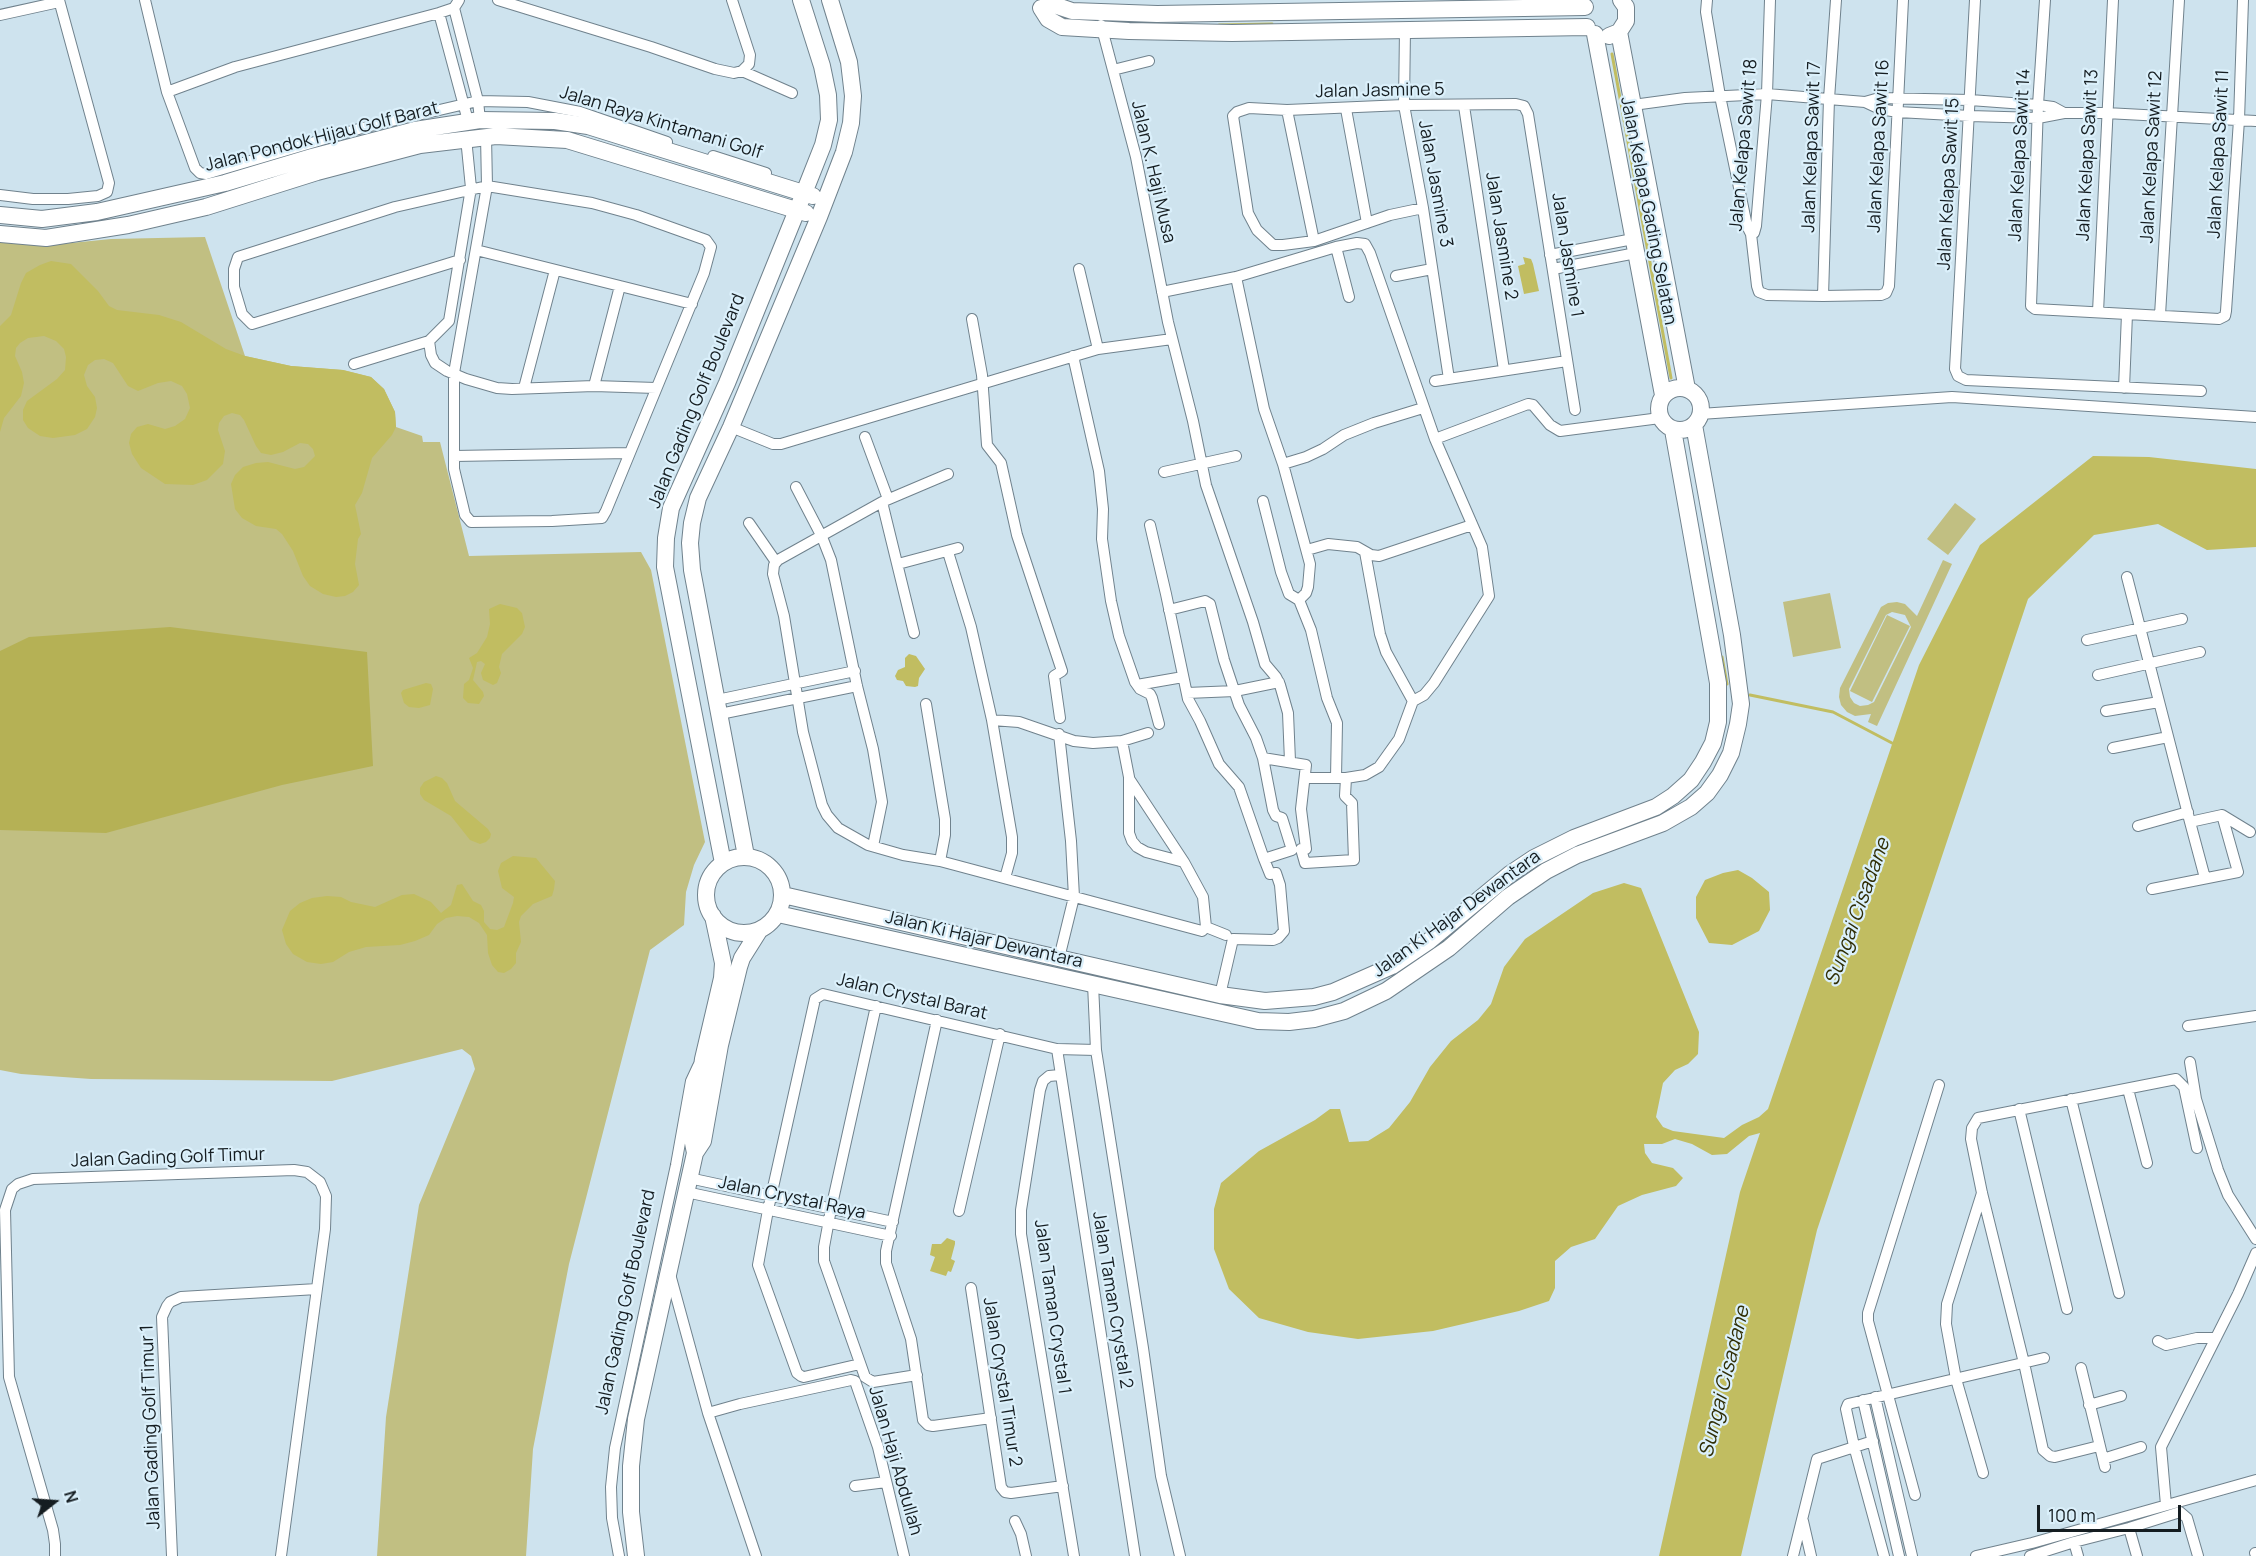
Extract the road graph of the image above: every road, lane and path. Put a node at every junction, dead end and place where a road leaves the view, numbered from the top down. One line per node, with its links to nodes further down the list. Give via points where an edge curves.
1 (145, 0): 33 (street, Jalan Raya Kintamani Golf)
2 (498, 0): 32 (street, via 715,69)
3 (732, 0): 32 (street, via 750,55 749,64)
4 (801, 0): 67 (street, Jalan Gading Golf Boulevard, via 822,66 829,120)
5 (830, 0): 70 (street, via 849,62 853,96 844,152)
6 (1621, 0): 29 (street, Jalan Kelapa Gading Selatan, via 1627,14)
7 (1707, 0): 36 (street)
8 (1770, 0): 35 (street, Jalan Kelapa Sawit 18)
9 (1836, 0): 38 (street, Jalan Kelapa Sawit 17)
10 (1903, 0): 37 (street, Jalan Kelapa Sawit 16)
11 (1975, 0): 39 (street, Jalan Kelapa Sawit 15)
12 (2045, 0): 45 (street, Jalan Kelapa Sawit 14)
13 (2113, 0): 52 (street, Jalan Kelapa Sawit 13)
14 (2179, 0): 53 (street, Jalan Kelapa Sawit 12)
15 (2243, 0): 57 (street, Jalan Kelapa Sawit 11)
16 (59, 1): 24 (street); 68 (street, via 109,183 107,192 98,196 33,199)
17 (1042, 2): 21 (street, via 1064,9); 26 (street, via 1048,19 1062,27)
18 (1587, 3): 20 (street); 28 (street, Jalan Kelapa Gading Selatan, via 1583,14)
19 (457, 4): 22 (street); 40 (street)
20 (1377, 4): 23 (street)
21 (1099, 12): 23 (street); 26 (street, Jalan K. Haji Musa)
22 (439, 13): 33 (street, via 235,67); 42 (street)
23 (1157, 14): 27 (street)
24 (0, 15)
25 (1405, 29): 27 (street); 28 (street); 43 (street, Jalan Jasmine 3)
26 (1101, 30): 27 (street); 31 (street, Jalan K. Haji Musa)
27 (1156, 31)
28 (1591, 31): 29 (street, via 1607,37); 79 (street, Jalan Kelapa Gading Selatan)
29 (1619, 32): 44 (street, Jalan Kelapa Gading Selatan)
30 (1149, 61): 31 (street)
31 (1113, 70): 91 (street, Jalan K. Haji Musa, via 1136,157)
32 (742, 71): 34 (street)
33 (167, 92): 42 (street, Jalan Raya Kintamani Golf, via 195,168 206,174)
34 (792, 93)
35 (1767, 94): 36 (street); 38 (street); 76 (street, Jalan Kelapa Sawit 18, via 1756,226)
36 (1720, 96): 44 (street); 76 (street)
37 (1899, 98): 39 (street); 41 (street); 50 (street, Jalan Kelapa Sawit 16)
38 (1829, 99): 41 (street); 92 (street, Jalan Kelapa Sawit 17)
39 (1971, 100): 45 (street); 54 (street, Jalan Kelapa Sawit 15)
40 (478, 101): 42 (street, Jalan Raya Kintamani Golf); 56 (street); 64 (street, Jalan Raya Kintamani Golf, via 528,102 580,112)
41 (1865, 102): 50 (street)
42 (463, 103): 56 (street)
43 (1404, 105): 46 (street, Jalan Jasmine 5); 48 (street, Jalan Jasmine 5); 69 (street, Jalan Jasmine 3)
44 (1633, 105): 114 (street, Jalan Kelapa Gading Selatan)
45 (2038, 105): 51 (street); 55 (street, Jalan Kelapa Sawit 14)
46 (1464, 106): 47 (street, Jalan Jasmine 5); 105 (street, Jalan Jasmine 2)
47 (1524, 106): 82 (street, Jalan Jasmine 1)
48 (1346, 109): 49 (street, Jalan Jasmine 5); 74 (street)
49 (1287, 110): 78 (street); 78 (street, Jalan Jasmine 5, via 1249,108 1233,116 1248,213 1257,230 1273,245)
50 (1898, 112): 54 (street); 92 (street, Jalan Kelapa Sawit 16, via 1889,286 1881,295)
51 (2064, 113): 52 (street); 55 (street)
52 (2106, 113): 53 (street); 95 (street, Jalan Kelapa Sawit 13)
53 (2171, 115): 57 (street); 97 (street, Jalan Kelapa Sawit 12)
54 (1970, 116): 55 (street); 113 (street, Jalan Kelapa Sawit 15, via 1955,369 1958,376 1966,380)
55 (2038, 118): 95 (street, Jalan Kelapa Sawit 14, via 2031,306)
56 (474, 120): 61 (street, Jalan Pondok Hijau Golf Barat, via 569,122); 63 (street, Jalan Pondok Hijau Golf Barat, via 415,130)
57 (2239, 120): 58 (street); 97 (street, Jalan Kelapa Sawit 11, via 2224,316)
58 (2256, 121)
59 (486, 136): 60 (street, Jalan Pondok Hijau Golf Barat); 62 (street, Jalan Pondok Hijau Golf Barat, via 567,140); 65 (street)
60 (466, 138): 63 (street, Jalan Pondok Hijau Golf Barat); 66 (street)
61 (637, 142): 62 (street); 67 (street, Jalan Pondok Hijau Golf Barat)
62 (632, 159): 71 (street, Jalan Pondok Hijau Golf Barat)
63 (315, 165): 73 (street, Jalan Pondok Hijau Golf Barat, via 97,212); 77 (street, Jalan Pondok Hijau Golf Barat, via 206,207)
64 (766, 173)
65 (487, 186): 66 (street); 81 (street); 94 (street, via 592,203 706,240 711,249)
66 (471, 188): 83 (street); 83 (street, via 395,207 238,257 234,286 242,314 252,324)
67 (804, 193): 70 (street, Jalan Pondok Hijau Golf Barat); 71 (street, Jalan Gading Golf Boulevard)
68 (0, 195)
69 (1423, 208): 74 (street); 84 (street, Jalan Jasmine 3)
70 (822, 209): 71 (street, Jalan Pondok Hijau Golf Barat); 122 (street)
71 (796, 210): 195 (street, Jalan Gading Golf Boulevard, via 727,383 671,508 666,538 665,567)
72 (0, 215): 73 (street, Jalan Pondok Hijau Golf Barat)
73 (42, 219): 77 (street)
74 (1367, 223): 78 (street)
75 (0, 234): 77 (street, Jalan Pondok Hijau Golf Barat)
76 (1751, 234): 92 (street, Jalan Kelapa Sawit 18, via 1756,286 1760,292)
77 (46, 238)
78 (1314, 241)
79 (1635, 246): 82 (street); 87 (street); 116 (street, Jalan Kelapa Gading Selatan)
80 (1336, 247): 89 (street); 93 (street); 117 (street, via 1358,243 1367,246)
81 (476, 250): 86 (street); 106 (street)
82 (1551, 255): 87 (street, Jalan Jasmine 1)
83 (460, 260): 100 (street, via 449,321)
84 (1432, 268): 88 (street, Jalan Jasmine 3); 107 (street, Jalan Jasmine 3)
85 (1079, 269): 101 (street)
86 (555, 270): 90 (street); 111 (street)
87 (1553, 270): 103 (street, Jalan Jasmine 1)
88 (1396, 276)
89 (1236, 277): 91 (street); 132 (street, via 1264,409)
90 (620, 286): 94 (street); 110 (street)
91 (1162, 292): 99 (street, Jalan K. Haji Musa)
92 (1823, 296)
93 (1349, 297)
94 (692, 304): 112 (street)
95 (2098, 312): 96 (street)
96 (2127, 314): 97 (street); 113 (street)
97 (2160, 315)
98 (972, 320): 109 (street)
99 (1173, 339): 101 (street); 131 (street, Jalan K. Haji Musa)
100 (429, 341): 104 (street); 106 (street, via 435,363)
101 (1098, 349): 102 (street)
102 (1073, 356): 109 (street); 162 (street, via 1100,471 1102,539 1111,602)
103 (1567, 360): 105 (street); 118 (street, Jalan Jasmine 1)
104 (354, 364)
105 (1504, 370): 107 (street)
106 (454, 374): 111 (street, via 497,388); 129 (street)
107 (1449, 379): 108 (street)
108 (1435, 381)
109 (982, 383): 122 (street, via 781,444); 172 (street, via 987,445 1001,463 1017,535 1062,671 1054,676)
110 (594, 386): 111 (street); 112 (street)
111 (524, 388)
112 (656, 388): 128 (street)
113 (2124, 388): 115 (street)
114 (1687, 389): 116 (street, via 1671,389); 121 (street, via 1699,400)
115 (2201, 391)
116 (1663, 395): 120 (street)
117 (1423, 408): 125 (street); 132 (street, via 1374,423 1306,457)
118 (1575, 410)
119 (2256, 417): 121 (street, via 1952,397)
120 (1660, 418): 123 (street); 125 (street, via 1560,431 1528,404)
121 (1697, 419): 123 (street, via 1685,430); 126 (street, Jalan Ki Hajar Dewantara)
122 (731, 428): 170 (street, via 699,498 690,543)
123 (1673, 430): 127 (street, Jalan Ki Hajar Dewantara)
124 (865, 437): 136 (street)
125 (1434, 439): 140 (street)
126 (1698, 447): 127 (street, via 1687,440); 152 (street, Jalan Ki Hajar Dewantara)
127 (1677, 450): 154 (street, Jalan Ki Hajar Dewantara)
128 (628, 453): 129 (street); 129 (street, via 602,518 541,522 469,522)
129 (454, 456)
130 (1236, 456): 131 (street)
131 (1201, 464): 133 (street); 160 (street, Jalan K. Haji Musa, via 1264,664)
132 (1283, 464): 142 (street)
133 (1164, 472)
134 (948, 474): 136 (street)
135 (796, 487): 141 (street)
136 (885, 501): 141 (street); 145 (street)
137 (1263, 501): 147 (street, via 1289,594)
138 (749, 523): 144 (street)
139 (1150, 525): 148 (street)
140 (1472, 525): 143 (street, via 1379,556); 167 (street, via 1482,547 1489,596 1434,683)
141 (822, 537): 144 (street); 157 (street, via 831,560)
142 (1307, 550): 143 (street, via 1328,544 1357,547); 147 (street, via 1310,579)
143 (1365, 552): 167 (street, via 1386,652)
144 (776, 562): 161 (street, via 773,574)
145 (898, 564): 151 (street); 173 (street, via 953,550)
146 (2127, 577): 150 (street)
147 (1299, 600): 184 (street, via 1336,723)
148 (1169, 610): 159 (street); 164 (street, via 1205,601 1210,604)
149 (2182, 619): 150 (street)
150 (2139, 628): 153 (street); 156 (street)
151 (914, 633)
152 (1732, 635): 154 (street); 207 (street, Jalan Ki Hajar Dewantara, via 1741,704 1738,724 1731,753 1707,793 1664,823 1577,855 1546,871 1508,897 1449,948 1386,991 1344,1011 1289,1023 1258,1022)
153 (2087, 639)
154 (1711, 641): 208 (street, Jalan Ki Hajar Dewantara, via 1718,683 1718,722 1713,743 1691,780 1673,796 1656,807 1574,838 1534,858 1402,961 1352,985 1324,995 1287,1000)
155 (2200, 652): 156 (street)
156 (2149, 663): 158 (street); 168 (street)
157 (855, 671): 161 (street); 163 (street)
158 (2098, 675)
159 (1183, 677): 162 (street); 165 (street)
160 (1279, 682): 164 (street); 181 (street, Jalan K. Haji Musa, via 1288,713)
161 (795, 684): 166 (street); 170 (street)
162 (1137, 685): 174 (street, via 1150,694)
163 (857, 686): 166 (street); 189 (street, via 881,794 882,811)
164 (1235, 691): 165 (street); 180 (street)
165 (1186, 693): 192 (street, via 1219,764 1239,788)
166 (797, 698): 170 (street); 189 (street, via 822,805 838,828)
167 (1413, 701): 184 (street, via 1399,739 1379,767 1365,775)
168 (2159, 702): 171 (street); 177 (street)
169 (926, 704): 193 (street, via 945,819)
170 (719, 707): 191 (street)
171 (2106, 711)
172 (1060, 718)
173 (992, 720): 176 (street, via 1019,722); 196 (street, via 1012,837)
174 (1159, 724)
175 (1148, 733): 178 (street)
176 (1059, 734): 178 (street, via 1074,741); 200 (street)
177 (2168, 737): 179 (street); 186 (street)
178 (1122, 741): 182 (street)
179 (2113, 747)
180 (1263, 758): 181 (street); 190 (street, via 1273,810 1282,818)
181 (1290, 761): 183 (street, via 1305,764)
182 (1129, 777): 194 (street); 194 (street, via 1132,841 1146,852)
183 (1305, 778): 184 (street); 190 (street, via 1301,809 1306,849)
184 (1341, 778): 190 (street, via 1345,796 1352,803 1354,860 1305,863)
185 (2222, 815): 186 (street); 188 (street); 197 (street, via 2238,872)
186 (2189, 817): 187 (street); 197 (street)
187 (2138, 826)
188 (2250, 832)
189 (873, 846): 193 (street)
190 (1296, 850): 192 (street)
191 (746, 856): 195 (street); 199 (street, via 768,864 776,873)
192 (1264, 859): 208 (street, via 1280,885 1284,931 1273,940 1233,939)
193 (940, 861): 196 (street)
194 (1185, 862): 203 (street, via 1203,897)
195 (723, 863): 202 (street, via 708,882 706,893)
196 (1005, 878): 200 (street)
197 (2205, 878): 198 (street)
198 (2152, 889)
199 (783, 895): 201 (street); 206 (street, Jalan Ki Hajar Dewantara)
200 (1074, 897): 203 (street, via 1200,931); 206 (street)
201 (778, 914): 204 (street); 207 (street, Jalan Ki Hajar Dewantara)
202 (712, 916): 204 (street, via 733,932); 217 (street, Jalan Gading Golf Boulevard, via 722,978)
203 (1206, 927): 205 (street)
204 (759, 931): 214 (street, Jalan Gading Golf Boulevard, via 742,958)
205 (1226, 934)
206 (1059, 958): 208 (street, Jalan Ki Hajar Dewantara)
207 (1093, 984): 216 (street)
208 (1220, 994)
209 (876, 1006): 211 (street, Jalan Crystal Barat); 229 (street, Jalan Crystal Barat, via 822,994 815,999); 230 (street)
210 (2256, 1016): 212 (street)
211 (937, 1020): 213 (street, Jalan Crystal Barat); 233 (street)
212 (2188, 1026)
213 (1000, 1034): 215 (street, Jalan Crystal Barat); 232 (street)
214 (720, 1045): 217 (street); 225 (street, Jalan Gading Golf Boulevard, via 703,1141)
215 (1057, 1048): 216 (street, Jalan Crystal Barat); 219 (street, Jalan Taman Crystal 2)
216 (1096, 1050): 283 (street, via 1161,1476)
217 (703, 1059): 225 (street, Jalan Gading Golf Boulevard, via 692,1138); 276 (street, Jalan Gading Golf Boulevard, via 691,1081 615,1448 611,1508)
218 (2190, 1062): 236 (street, via 2196,1099 2218,1170 2228,1195)
219 (1060, 1075): 265 (street, Jalan Taman Crystal 1, via 1049,1076 1040,1090 1021,1234); 282 (street, Jalan Taman Crystal 2)
220 (1939, 1085): 251 (street, via 1868,1313)
221 (2128, 1089): 222 (street); 224 (street, via 2176,1079 2181,1082); 226 (street)
222 (2071, 1099): 223 (street); 241 (street)
223 (2019, 1110): 228 (street, via 1978,1118 1972,1128); 242 (street)
224 (2197, 1148)
225 (695, 1153): 227 (street, Jalan Gading Golf Boulevard)
226 (2147, 1163)
227 (688, 1185): 229 (street, Jalan Crystal Raya); 231 (street, Jalan Crystal Raya); 238 (street, Jalan Gading Golf Boulevard)
228 (1982, 1193): 246 (street); 250 (street, via 1946,1312)
229 (771, 1196): 230 (street, Jalan Crystal Raya); 231 (street, Jalan Crystal Barat)
230 (831, 1209): 233 (street, Jalan Crystal Raya); 234 (street)
231 (768, 1210): 234 (street, Jalan Crystal Raya); 247 (street, Jalan Crystal Barat, via 758,1265 797,1372 804,1377)
232 (959, 1211)
233 (893, 1222): 235 (street)
234 (829, 1223): 235 (street, Jalan Crystal Raya); 247 (street, via 824,1261)
235 (891, 1236): 249 (street, via 886,1251 888,1274 905,1317)
236 (2256, 1239)
237 (2256, 1253): 243 (street)
238 (669, 1271): 256 (street); 277 (street, Jalan Gading Golf Boulevard, via 636,1419 631,1466)
239 (971, 1288): 257 (street, Jalan Crystal Timur 2)
240 (317, 1289): 273 (street, Jalan Gading Golf Timur, via 326,1196 320,1182 307,1172 33,1179 12,1189 5,1210 9,1377 53,1530); 274 (street, Jalan Gading Golf Timur 1, via 181,1298 167,1306 162,1329); 275 (street, Jalan Gading Golf Timur)
241 (2120, 1293)
242 (2067, 1309)
243 (2216, 1338): 244 (street, via 2166,1345); 268 (street, via 2161,1447)
244 (2158, 1341)
245 (2044, 1358): 246 (street)
246 (2024, 1363): 250 (street); 260 (street, via 2043,1450 2055,1457)
247 (860, 1364): 249 (street, via 865,1377 873,1382)
248 (2081, 1368): 255 (street)
249 (917, 1374): 257 (street, via 923,1420 928,1425)
250 (1956, 1379): 251 (street); 262 (street)
251 (1889, 1394): 253 (street); 267 (street)
252 (2121, 1396): 255 (street)
253 (1875, 1397): 254 (street); 288 (street)
254 (1863, 1400): 258 (street); 259 (street, via 1848,1404 1846,1409)
255 (2089, 1405): 260 (street)
256 (708, 1413): 264 (street, Jalan Haji Abdullah, via 853,1380 878,1447); 278 (street)
257 (990, 1418): 265 (street, Jalan Crystal Timur 2, via 1005,1492)
258 (1874, 1441): 259 (street); 287 (street)
259 (1854, 1446): 269 (street, via 1817,1459); 286 (street)
260 (2099, 1446): 261 (street, via 2104,1463)
261 (2141, 1448)
262 (1983, 1473)
263 (2256, 1480): 268 (street)
264 (886, 1482): 266 (street); 279 (street, Jalan Haji Abdullah)
265 (1063, 1485): 281 (street, Jalan Taman Crystal 1)
266 (855, 1486)
267 (1915, 1495)
268 (2166, 1505): 289 (street)
269 (1802, 1519): 284 (street); 285 (street)
270 (1015, 1521): 280 (street)
271 (2129, 1528): 272 (street); 292 (street); 293 (street, via 2184,1513)
272 (2074, 1542): 290 (street); 291 (street)
273 (55, 1556)
274 (172, 1556)
275 (281, 1556)
276 (619, 1556)
277 (636, 1556)
278 (756, 1556)
279 (904, 1556)
280 (1026, 1556)
281 (1074, 1556)
282 (1135, 1556)
283 (1180, 1556)
284 (1793, 1556)
285 (1811, 1556)
286 (1884, 1556)
287 (1899, 1556)
288 (1912, 1556)
289 (1976, 1556)
290 (2030, 1556)
291 (2078, 1556)
292 (2137, 1556)
293 (2198, 1556)

